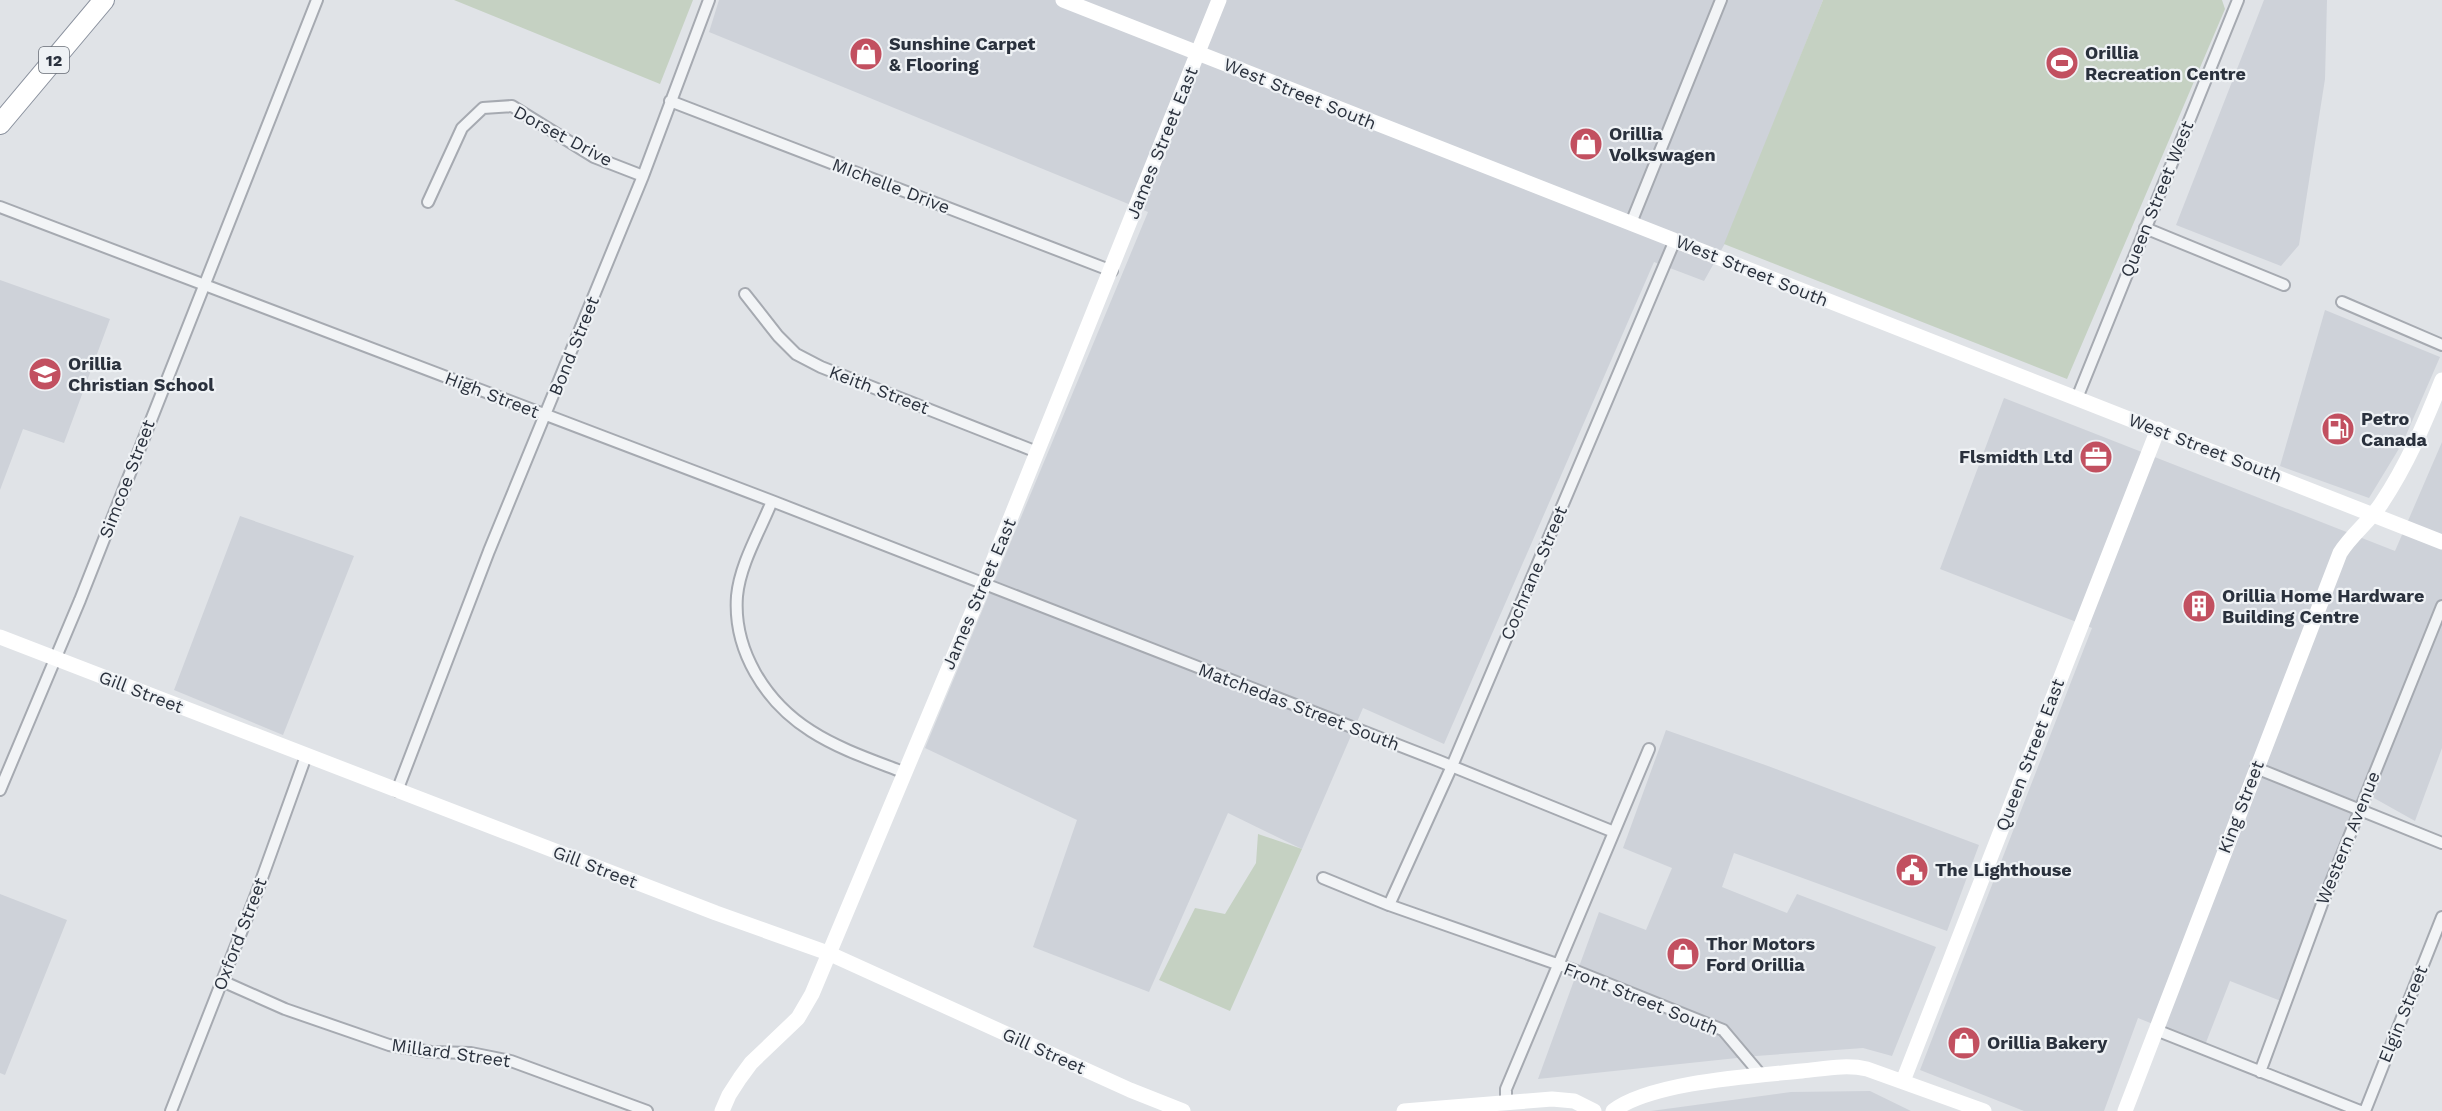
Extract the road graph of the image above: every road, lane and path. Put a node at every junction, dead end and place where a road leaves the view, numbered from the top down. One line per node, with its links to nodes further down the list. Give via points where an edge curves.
1 (104, 0): 10 (highway, 12)
2 (317, 0): 18 (street, Simcoe Street)
3 (708, 0): 9 (street, Bond Street)
4 (1062, 0): 8 (street, West Street South)
5 (1219, 0): 8 (street, James Street East)
6 (1721, 0): 14 (street)
7 (2238, 0): 15 (street, Queen Street West)
8 (1198, 53): 14 (street, West Street South); 17 (street, James Street East)
9 (669, 101): 11 (street, Bond Street); 17 (street, MIchelle Drive)
10 (0, 124)
11 (643, 176): 12 (street, Dorset Drive, via 594,157 512,106 483,108 462,128); 25 (street, Bond Street)
12 (428, 202)
13 (0, 207): 18 (street, High Street)
14 (1631, 223): 16 (street, West Street South)
15 (2145, 228): 19 (street); 24 (street, Queen Street West)
16 (1675, 240): 24 (street, West Street South); 37 (street, Cochrane Street)
17 (1112, 271): 27 (street, James Street East)
18 (204, 283): 25 (street, High Street); 34 (street, Simcoe Street)
19 (2284, 285)
20 (745, 294): 27 (street, Keith Street, via 796,354)
21 (2342, 302): 22 (street)
22 (2442, 345)
23 (2442, 380): 29 (street, King Street, via 2418,439)
24 (2077, 398): 26 (street, West Street South)
25 (545, 415): 28 (street, High Street); 41 (street, Bond Street)
26 (2158, 429): 29 (street, West Street South); 54 (street, Queen Street East)
27 (1037, 452): 31 (street, James Street East)
28 (772, 501): 31 (street, High Street); 39 (street, via 737,595 738,631 749,664 796,721 828,741)
29 (2374, 514): 30 (street, West Street South); 38 (street, King Street, via 2340,553)
30 (2442, 542)
31 (984, 584): 37 (street, Matchedas Street South); 39 (street, James Street East)
32 (2442, 606): 42 (street, Western Avenue)
33 (0, 637): 34 (street, Gill Street)
34 (54, 658): 36 (street, Gill Street); 40 (street, Simcoe Street)
35 (1648, 748): 43 (street)
36 (306, 756): 41 (street, Gill Street); 50 (street, Oxford Street)
37 (1452, 766): 43 (street, Matchedas Street South); 46 (street, Cochrane Street)
38 (2256, 768): 42 (street); 51 (street, King Street)
39 (903, 772): 48 (street, James Street East)
40 (0, 790)
41 (397, 791): 48 (street, Gill Street)
42 (2361, 809): 44 (street); 52 (street, Western Avenue)
43 (1614, 832): 49 (street)
44 (2442, 843)
45 (1323, 878): 46 (street, Front Street South)
46 (1389, 905): 49 (street, Front Street South)
47 (2442, 917): 66 (street, Elgin Street)
48 (828, 953): 58 (street, James Street East, via 798,1018 751,1064); 59 (street, Gill Street)
49 (1558, 964): 53 (street, Front Street South, via 1723,1030); 55 (street, via 1506,1089)
50 (222, 981): 56 (street, Oxford Street); 57 (street, Millard Street, via 389,1045 511,1060)
51 (2156, 1030): 52 (street); 64 (street, King Street)
52 (2260, 1072): 65 (street)
53 (1761, 1075): 54 (street, via 1860,1067); 62 (street, via 1660,1090)
54 (1903, 1081): 63 (street)
55 (1506, 1102): 60 (street); 61 (street, via 1574,1101)
56 (171, 1111)
57 (648, 1111)
58 (722, 1111)
59 (1183, 1111)
60 (1404, 1111)
61 (1594, 1111)
62 (1613, 1111)
63 (1984, 1111)
64 (2125, 1111)
65 (2360, 1111)
66 (2364, 1111)

